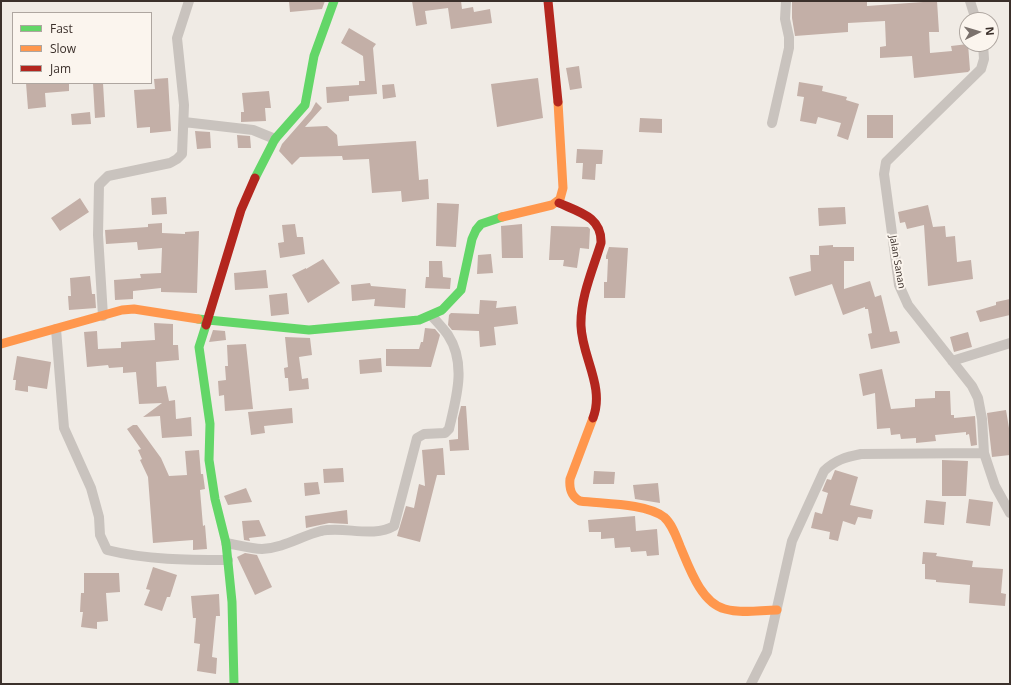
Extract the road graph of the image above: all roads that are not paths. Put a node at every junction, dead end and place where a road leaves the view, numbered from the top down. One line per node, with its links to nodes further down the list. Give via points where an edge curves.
1 (189, 1): 8 (street, via 177,38 184,97)
2 (334, 1): 10 (street, via 314,56 306,105)
3 (548, 1): 11 (street, via 556,71 564,188)
4 (786, 1): 9 (street, via 785,19 790,37 789,48)
5 (970, 1): 6 (street)
6 (973, 12)
7 (984, 52): 18 (street, Jalan Sanan, via 981,69 886,162 884,174 899,285 908,306)
8 (184, 122): 10 (street, via 253,130); 12 (street, via 182,154 178,159 108,176 99,185 98,235)
9 (772, 123)
10 (275, 139): 14 (street, via 241,210)
11 (558, 203): 13 (street, via 481,224 472,239 461,290 452,301); 23 (street, via 590,219 599,226 601,234 601,243 581,312 583,347 598,395 597,408 570,479 569,489 574,498 580,501 649,510 668,521 701,589 708,600 719,607 729,610)
12 (103, 316): 14 (street, via 134,309); 15 (street)
13 (432, 316): 14 (street, via 419,320 308,330); 21 (street, via 448,336 455,352 459,374 457,396 449,429 445,433 424,434 417,438 394,526 377,531 321,532 274,548 260,549)
14 (208, 321): 21 (street, via 199,347 210,424 209,460)
15 (56, 329): 17 (street); 22 (street, via 64,428 90,488 99,517 100,535 107,550 141,557)
16 (1010, 343): 18 (street)
17 (1, 344)
18 (952, 361): 19 (street, Jalan Sanan, via 978,398)
19 (984, 453): 20 (street, Jalan Sanan, via 995,486); 23 (street, via 861,454 844,457 832,463 824,472 792,541)
20 (1009, 509)
21 (226, 543): 22 (street)
22 (228, 560): 24 (street)
23 (777, 610): 25 (street, via 767,652)
24 (234, 684)
25 (751, 684)

